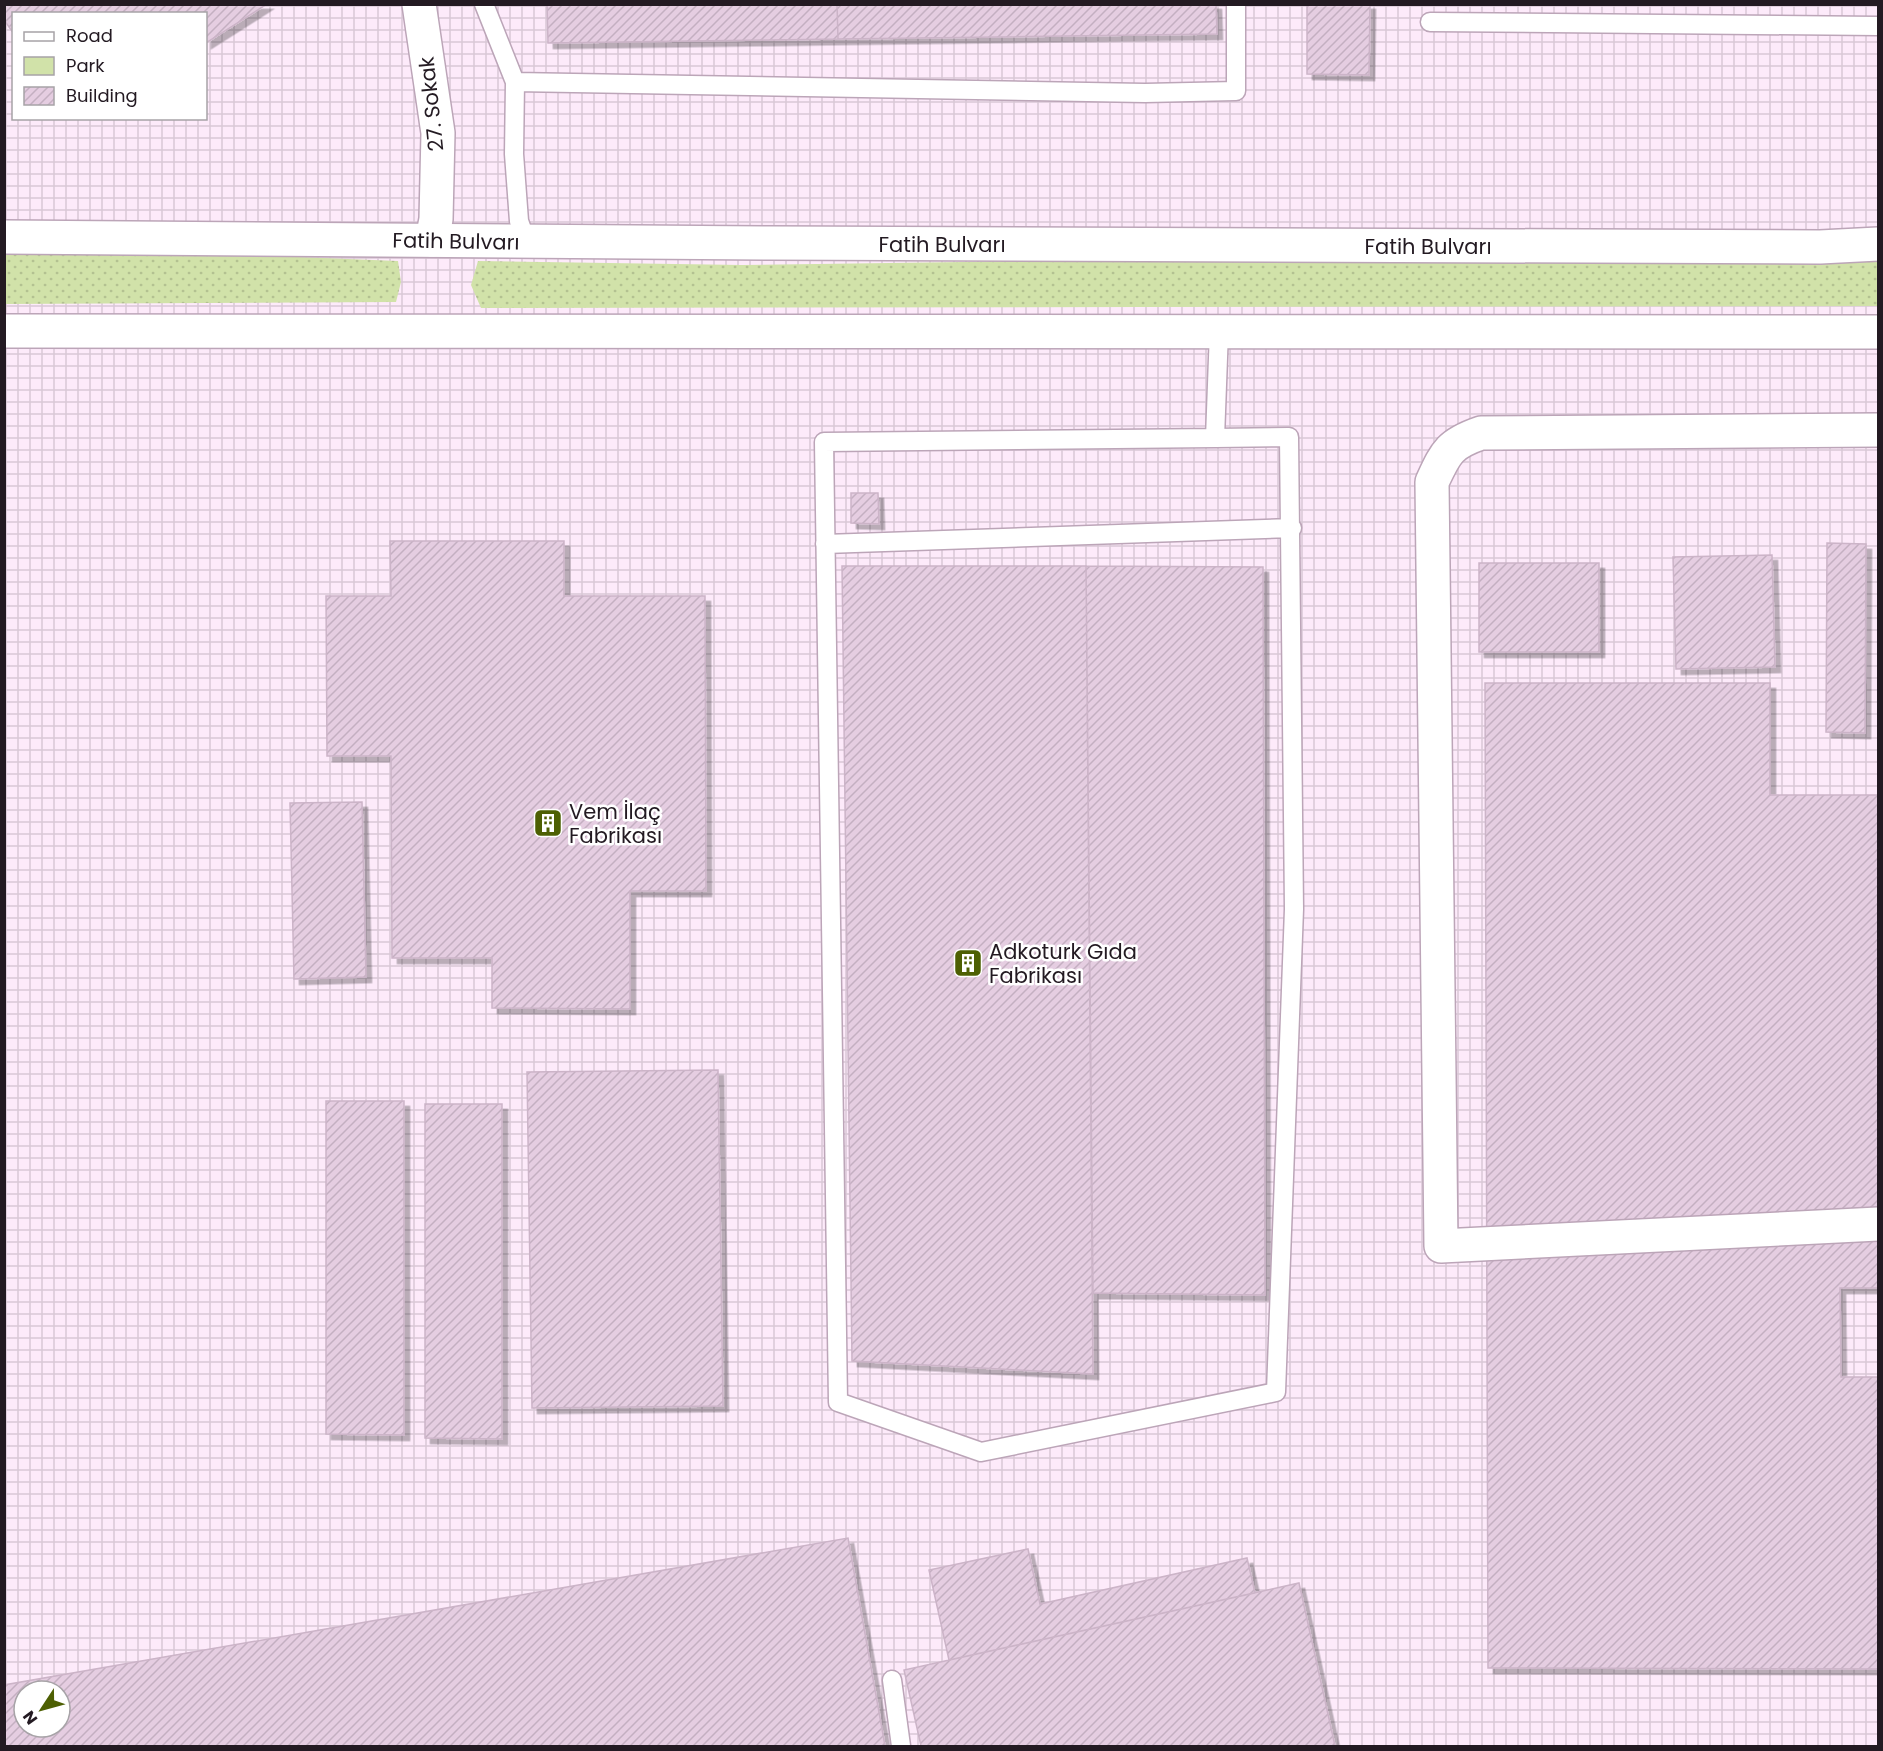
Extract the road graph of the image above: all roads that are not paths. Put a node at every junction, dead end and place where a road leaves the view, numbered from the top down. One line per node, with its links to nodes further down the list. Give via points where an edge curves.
1 (419, 4): 8 (main road, 27. Sokak, via 438,133)
2 (484, 4): 6 (lane)
3 (1236, 4): 6 (lane, via 1236,90 1145,93)
4 (1430, 22): 5 (lane)
5 (1878, 26)
6 (515, 82): 9 (lane, via 514,154 519,221)
7 (4, 237): 8 (main road, Fatih Bulvarı)
8 (432, 240): 9 (main road, Fatih Bulvarı)
9 (526, 241): 10 (main road, Fatih Bulvarı, via 1820,247)
10 (1878, 244)
11 (4, 331): 12 (main road)
12 (1219, 331): 13 (main road); 15 (lane)
13 (1878, 332)
14 (1878, 430): 18 (main road, via 1481,433 1462,440 1444,456 1432,482 1441,1246)
15 (1215, 438): 16 (lane, via 1290,437); 17 (lane, via 824,441)
16 (1292, 528): 17 (lane); 17 (lane, via 1294,909 1276,1392 981,1452 838,1402)
17 (825, 544)
18 (1878, 1224)
19 (892, 1680): 20 (lane)
20 (901, 1746)

